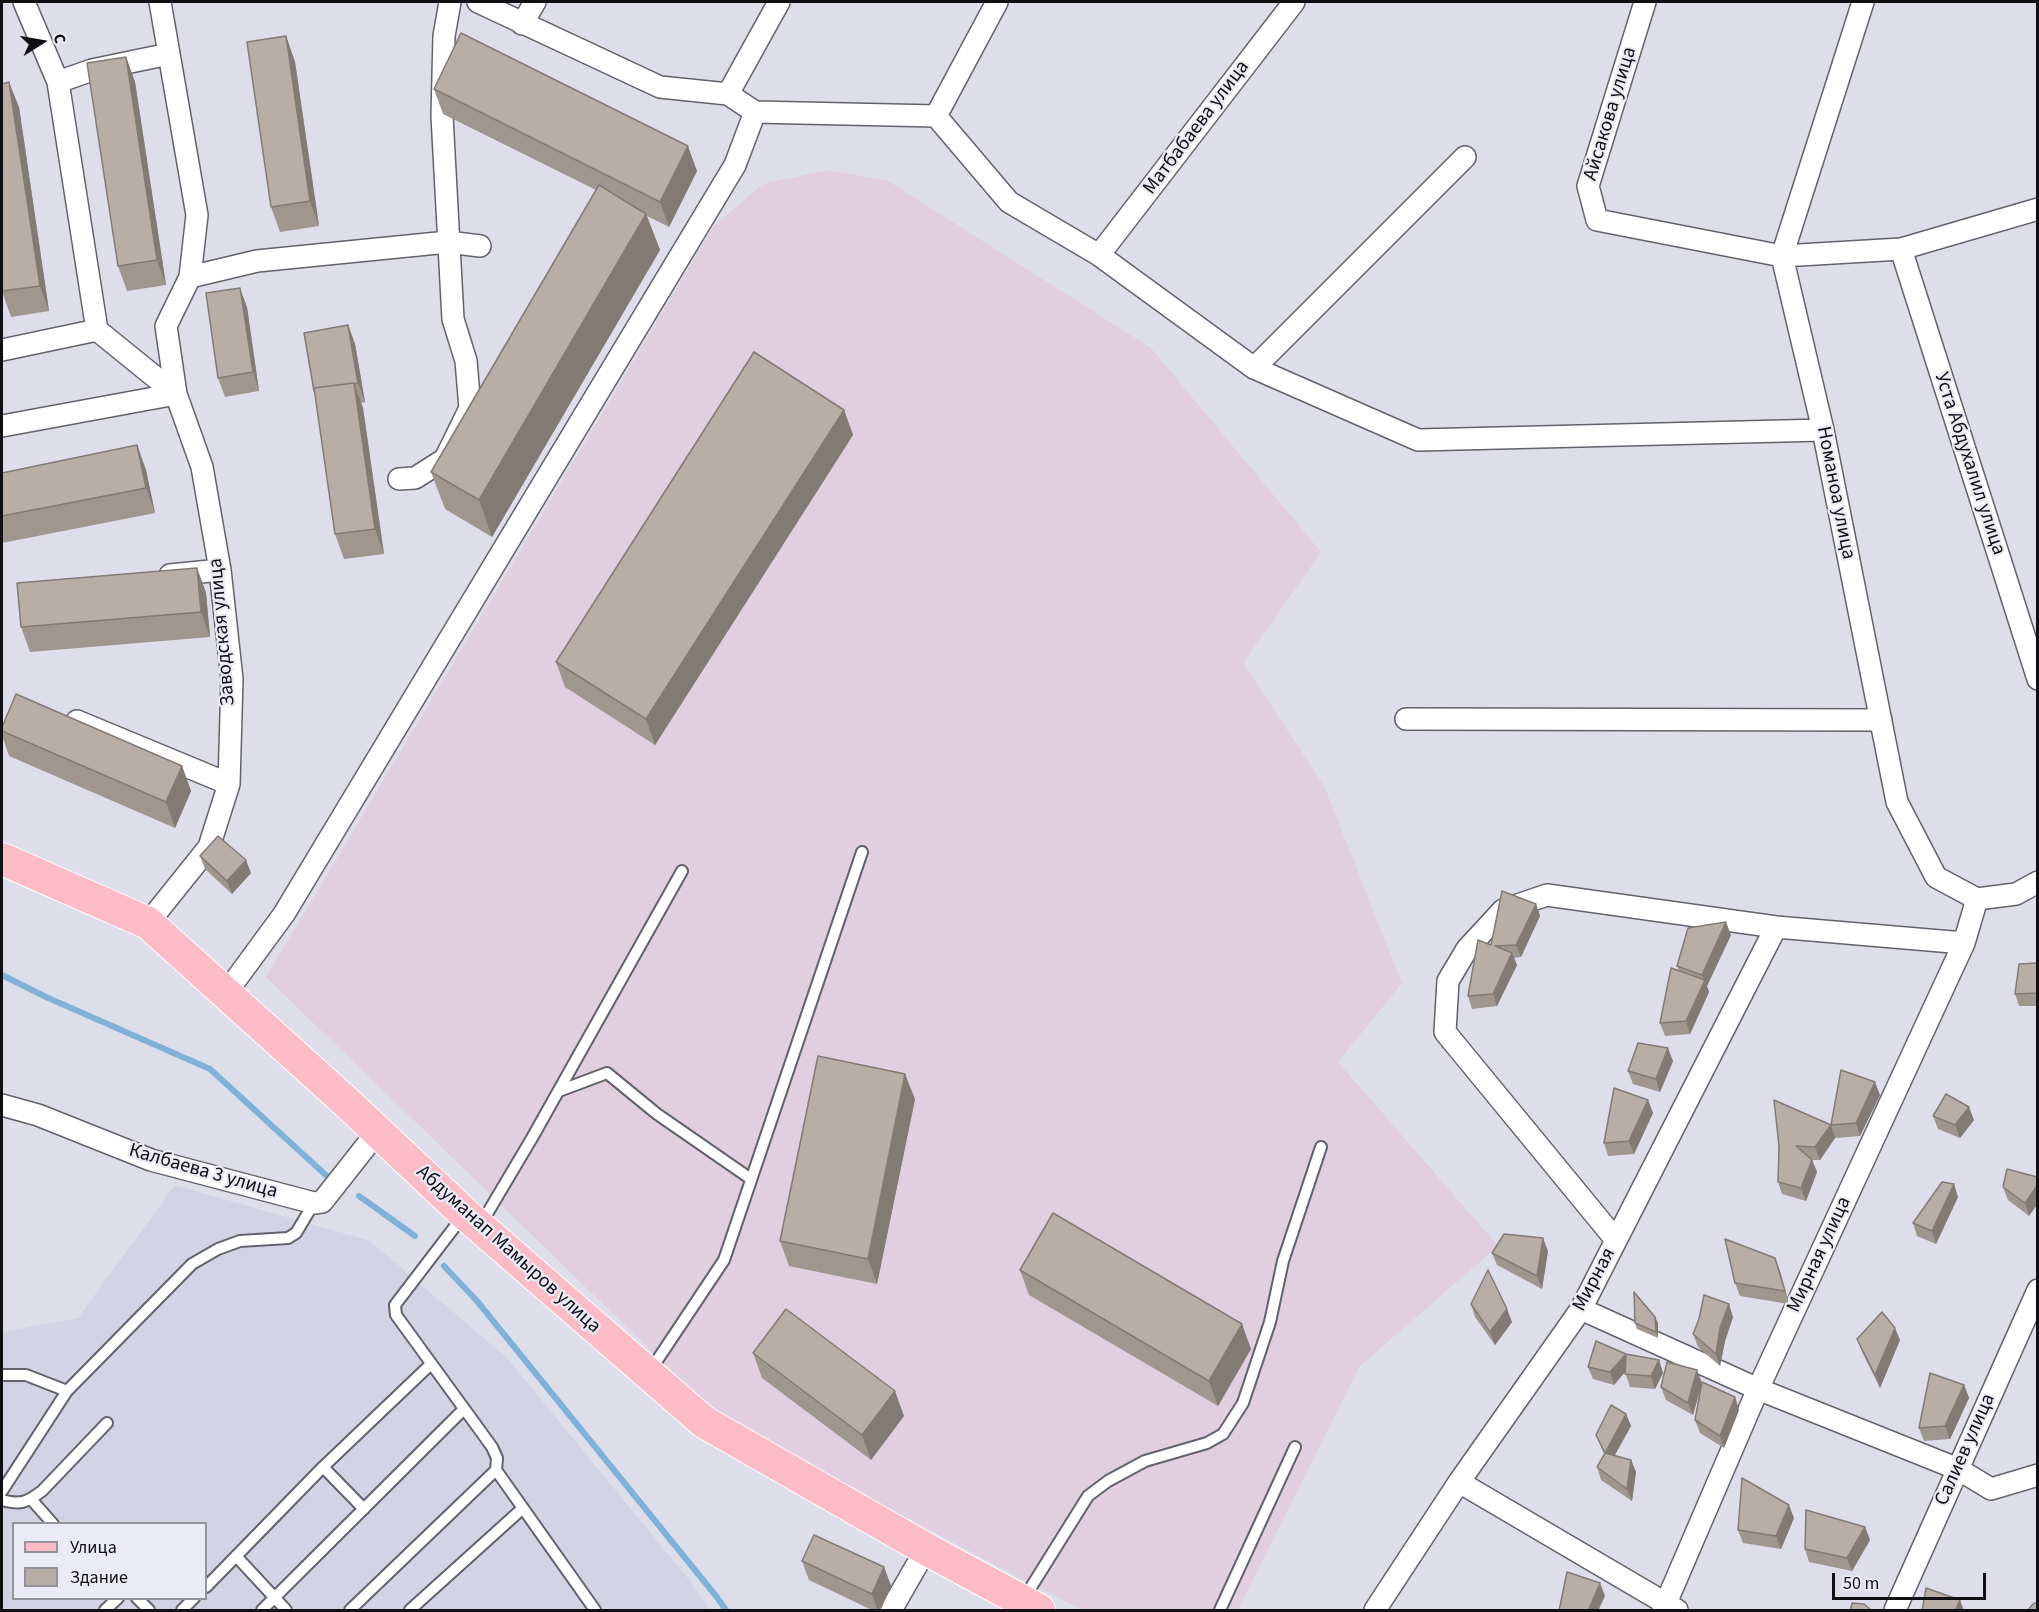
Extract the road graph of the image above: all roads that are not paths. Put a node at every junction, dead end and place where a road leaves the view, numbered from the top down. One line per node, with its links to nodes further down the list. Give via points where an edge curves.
1 (24, 2): 13 (street)
2 (160, 2): 12 (street, Заводская улица)
3 (450, 2): 19 (street, via 444,36 442,116)
4 (478, 2): 11 (street)
5 (535, 2): 11 (street)
6 (779, 2): 14 (street)
7 (997, 2): 16 (street)
8 (1294, 2): 22 (street, Матбабаева улица)
9 (1646, 2): 23 (street, Айсакова улица, via 1588,186 1597,220)
10 (1863, 2): 23 (street)
11 (522, 24): 14 (street, via 660,87)
12 (169, 54): 13 (street, via 92,70); 24 (street, Заводская улица, via 197,215)
13 (58, 82): 25 (street)
14 (728, 94): 15 (street)
15 (755, 112): 16 (street); 47 (street, via 729,175 284,914)
16 (936, 116): 22 (street, via 1010,202)
17 (1465, 158): 27 (street)
18 (2037, 209): 21 (street)
19 (448, 242): 20 (street); 24 (street, via 257,261); 31 (street, via 453,319 466,361 470,408 445,459 415,478)
20 (480, 246)
21 (1901, 249): 23 (street); 34 (street, Уста Абдухалил улица)
22 (1100, 255): 27 (street)
23 (1782, 256): 30 (street, Номаноа улица)
24 (190, 277): 28 (street, Заводская улица, via 166,326)
25 (97, 330): 26 (street); 28 (street)
26 (2, 351)
27 (1254, 368): 30 (street, via 1418,440)
28 (176, 394): 29 (street); 32 (street, Заводская улица, via 201,467)
29 (2, 426)
30 (1823, 430): 36 (street, Номаноа улица)
31 (399, 479)
32 (220, 570): 33 (street); 38 (street, Заводская улица, via 232,679)
33 (149, 578)
34 (2037, 679)
35 (1406, 719): 36 (street)
36 (1881, 720): 43 (street, Номаноа улица, via 1897,802 1936,877)
37 (77, 721): 38 (street)
38 (229, 784): 44 (street, Заводская улица, via 209,847)
39 (862, 852): 52 (lane)
40 (2, 860): 44 (main road, Абдуманап Мамыров улица)
41 (682, 871): 48 (lane)
42 (2037, 882): 43 (street, via 2016,894)
43 (1977, 899): 46 (street, Мирная улица)
44 (148, 923): 47 (main road, Абдуманап Мамыров улица)
45 (1776, 927): 46 (street); 55 (street, Мирная); 55 (street, via 1547,895 1503,910 1467,949 1448,981 1446,1032)
46 (1964, 943): 61 (street, Мирная улица)
47 (226, 993): 50 (main road, Абдуманап Мамыров улица)
48 (559, 1091): 52 (lane, via 607,1073 657,1114); 54 (lane)
49 (2, 1105): 53 (street, Калбаева 3 улица, via 38,1115 151,1160)
50 (378, 1131): 53 (street, via 321,1202); 54 (main road, Абдуманап Мамыров улица)
51 (1321, 1147): 83 (lane, via 1283,1261 1270,1322 1243,1403 1223,1434 1207,1443 1145,1461 1088,1496)
52 (751, 1179): 59 (lane, via 724,1260)
53 (314, 1203): 62 (lane, via 296,1233 288,1238 240,1241 192,1264)
54 (472, 1220): 58 (lane, via 395,1305 396,1315); 59 (main road, Абдуманап Мамыров улица)
55 (1616, 1240): 57 (street, Мирная)
56 (2037, 1290): 67 (street, Салиев улица)
57 (1581, 1309): 61 (street); 70 (street, Мирная)
58 (431, 1364): 63 (lane); 66 (lane)
59 (648, 1374): 77 (main road, Абдуманап Мамыров улица, via 704,1422)
60 (2, 1375): 62 (lane, via 26,1376)
61 (1758, 1389): 67 (street); 84 (street, Мирная улица)
62 (67, 1390): 71 (lane)
63 (464, 1409): 68 (lane, via 492,1447 497,1458); 75 (lane)
64 (107, 1423): 72 (lane)
65 (1295, 1447): 93 (lane)
66 (323, 1467): 75 (lane); 78 (lane)
67 (1958, 1469): 69 (street, via 1991,1489); 95 (street, Салиев улица)
68 (496, 1470): 74 (lane); 89 (lane)
69 (2037, 1475)
70 (1459, 1482): 84 (street); 94 (street, Мирная)
71 (2, 1491)
72 (31, 1499): 73 (lane, via 17,1504); 76 (lane)
73 (2, 1500)
74 (523, 1508): 90 (lane); 91 (lane)
75 (364, 1509): 80 (lane)
76 (52, 1522)
77 (926, 1549): 83 (main road, Абдуманап Мамыров улица); 92 (street)
78 (236, 1556): 79 (lane); 80 (lane)
79 (207, 1586)
80 (274, 1598): 87 (lane); 88 (lane)
81 (117, 1600): 85 (lane)
82 (193, 1600): 86 (lane)
83 (1026, 1608)
84 (1668, 1609)
85 (105, 1611)
86 (182, 1611)
87 (262, 1611)
88 (286, 1611)
89 (350, 1611)
90 (410, 1611)
91 (595, 1611)
92 (891, 1611)
93 (1220, 1611)
94 (1375, 1611)
95 (1895, 1611)

